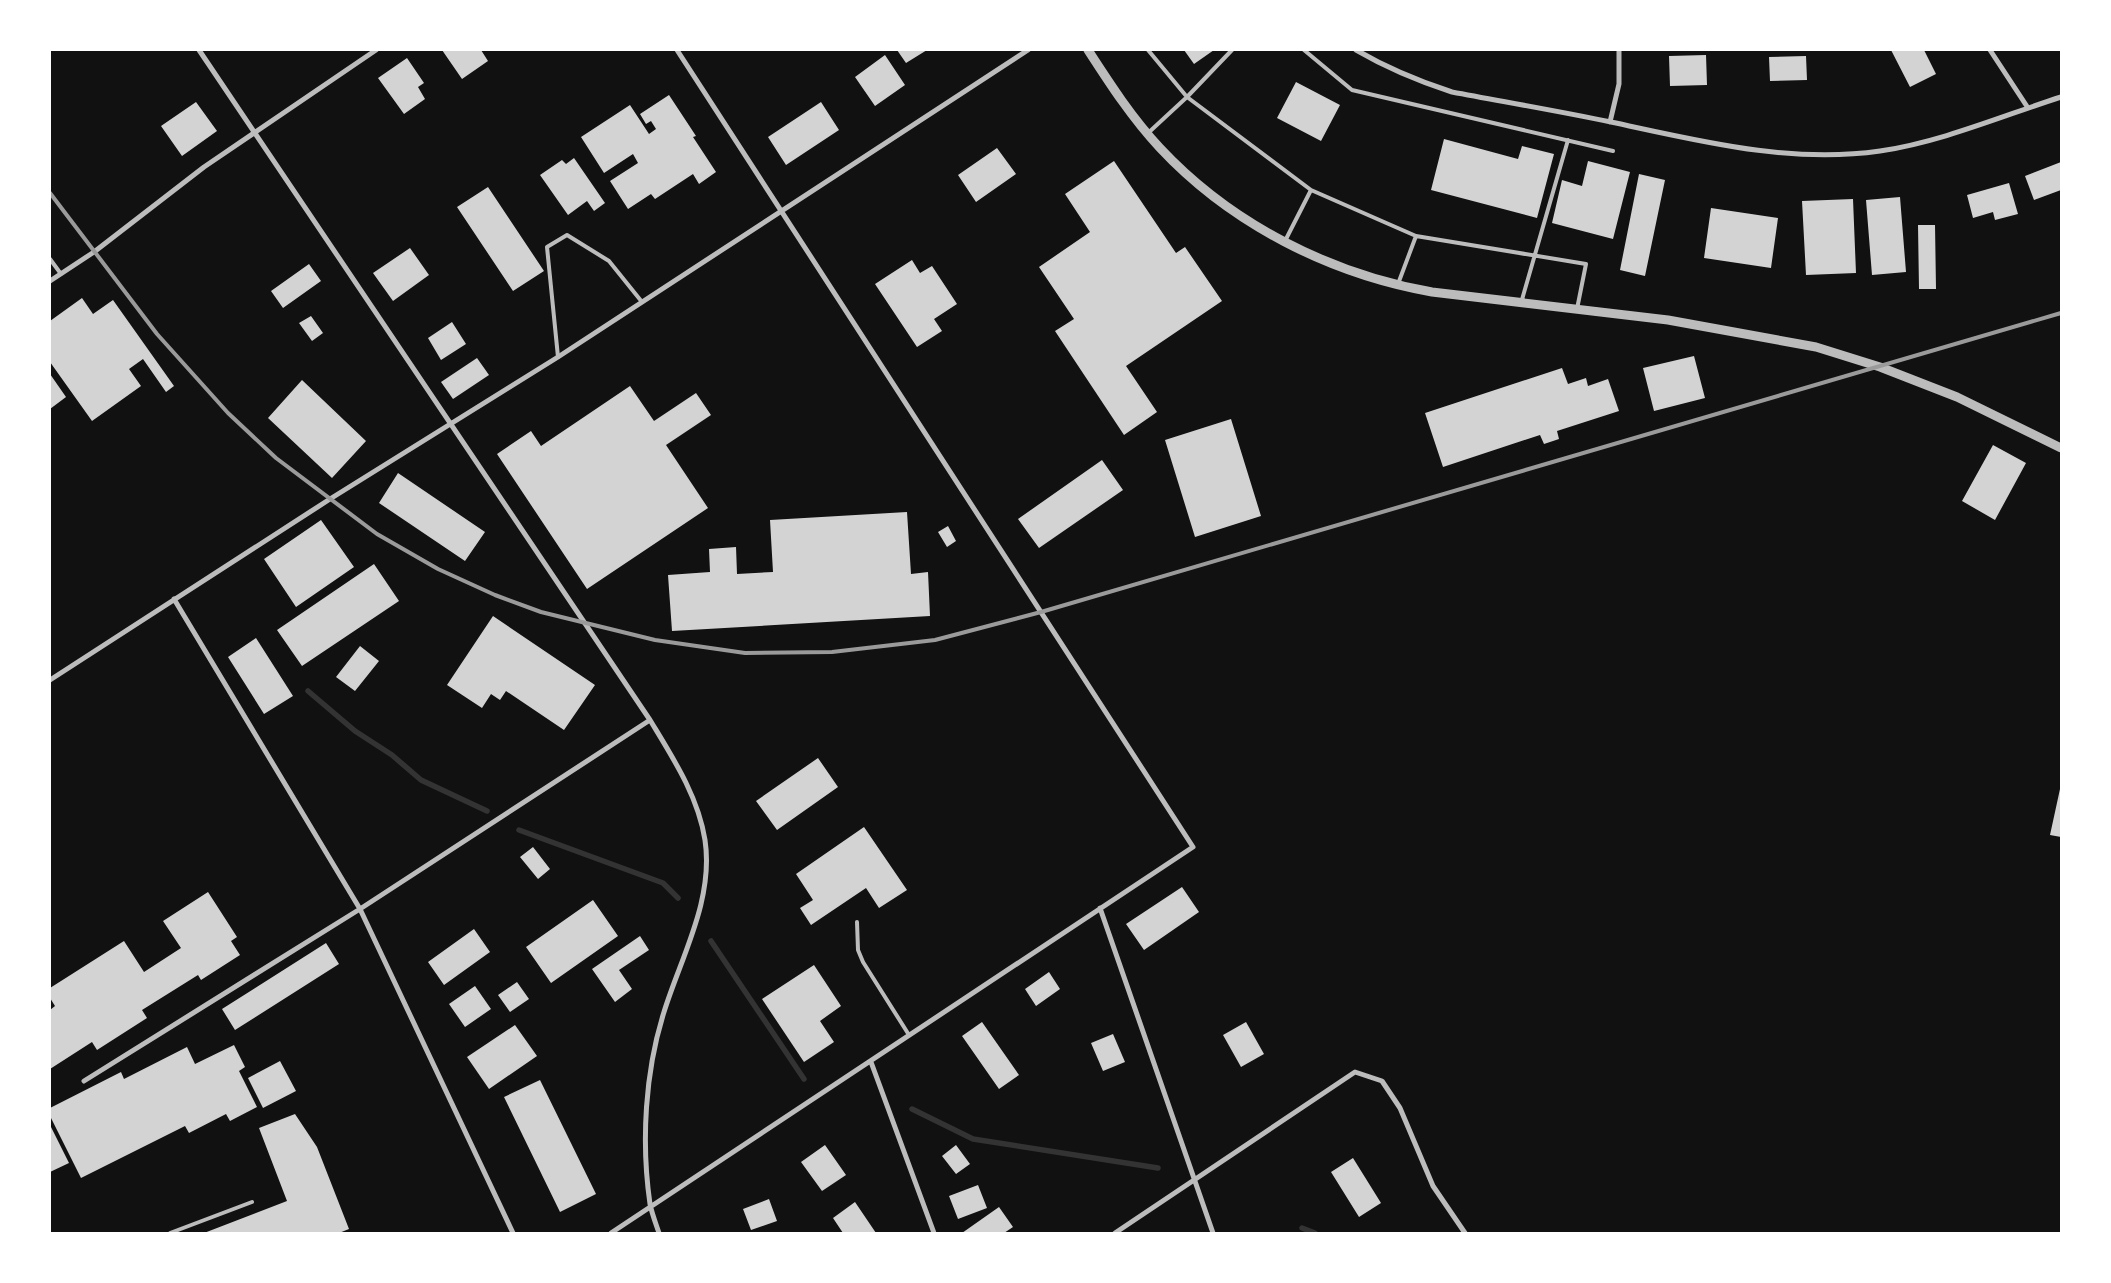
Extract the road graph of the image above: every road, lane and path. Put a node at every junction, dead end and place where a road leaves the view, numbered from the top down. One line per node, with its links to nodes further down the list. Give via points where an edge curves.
1 (199, 50): 16 (street)
2 (376, 50): 16 (street)
3 (677, 50): 21 (street)
4 (1028, 50): 21 (street)
5 (1088, 50): 17 (street)
6 (1148, 50): 12 (lane)
7 (1232, 50): 12 (lane)
8 (1304, 50): 18 (lane, via 1352,90)
9 (1356, 50): 15 (street, via 1385,67 1452,92)
10 (1619, 50): 15 (street, via 1619,84)
11 (1990, 50): 14 (street)
12 (1187, 97): 17 (lane); 20 (lane)
13 (2061, 97): 14 (street)
14 (2028, 108): 15 (street, via 1946,135 1890,148 1828,155 1770,153 1721,146)
15 (1610, 122)
16 (255, 132): 26 (street); 33 (street)
17 (1147, 134): 23 (street, via 1192,179)
18 (1568, 140): 19 (lane); 24 (lane)
19 (1613, 151)
20 (1311, 190): 22 (lane); 23 (lane)
21 (782, 211): 29 (street); 39 (street, via 1193,847)
22 (1416, 236): 24 (lane); 28 (lane)
23 (1285, 242): 28 (street, via 1329,264)
24 (1534, 256): 30 (lane); 31 (lane, via 1586,264)
25 (50, 260): 26 (lane)
26 (61, 274): 27 (street)
27 (50, 281)
28 (1397, 286): 30 (street)
29 (642, 302): 32 (street); 32 (lane, via 608,261 566,234 547,247)
30 (1521, 303): 31 (street)
31 (1577, 309): 34 (street, via 1668,320 1816,347 1941,390)
32 (558, 357): 33 (street)
33 (449, 423): 35 (street); 37 (street)
34 (2061, 448)
35 (174, 599): 36 (street); 38 (street)
36 (50, 680)
37 (650, 720): 38 (street); 46 (street, via 693,799 700,817 706,862 699,909 663,1013 654,1056 646,1131)
38 (360, 908): 43 (street); 48 (street)
39 (1100, 908): 41 (street); 44 (street)
40 (857, 922): 41 (lane, via 858,950 863,962)
41 (909, 1035): 42 (street)
42 (871, 1062): 46 (street); 51 (street)
43 (84, 1081)
44 (1194, 1180): 52 (street); 53 (street); 54 (street, via 1355,1072 1382,1081 1400,1108 1433,1186)
45 (252, 1202): 47 (lane)
46 (650, 1205): 49 (street); 50 (street)
47 (170, 1233)
48 (513, 1233)
49 (611, 1233)
50 (659, 1233)
51 (934, 1233)
52 (1115, 1233)
53 (1213, 1233)
54 (1464, 1233)

